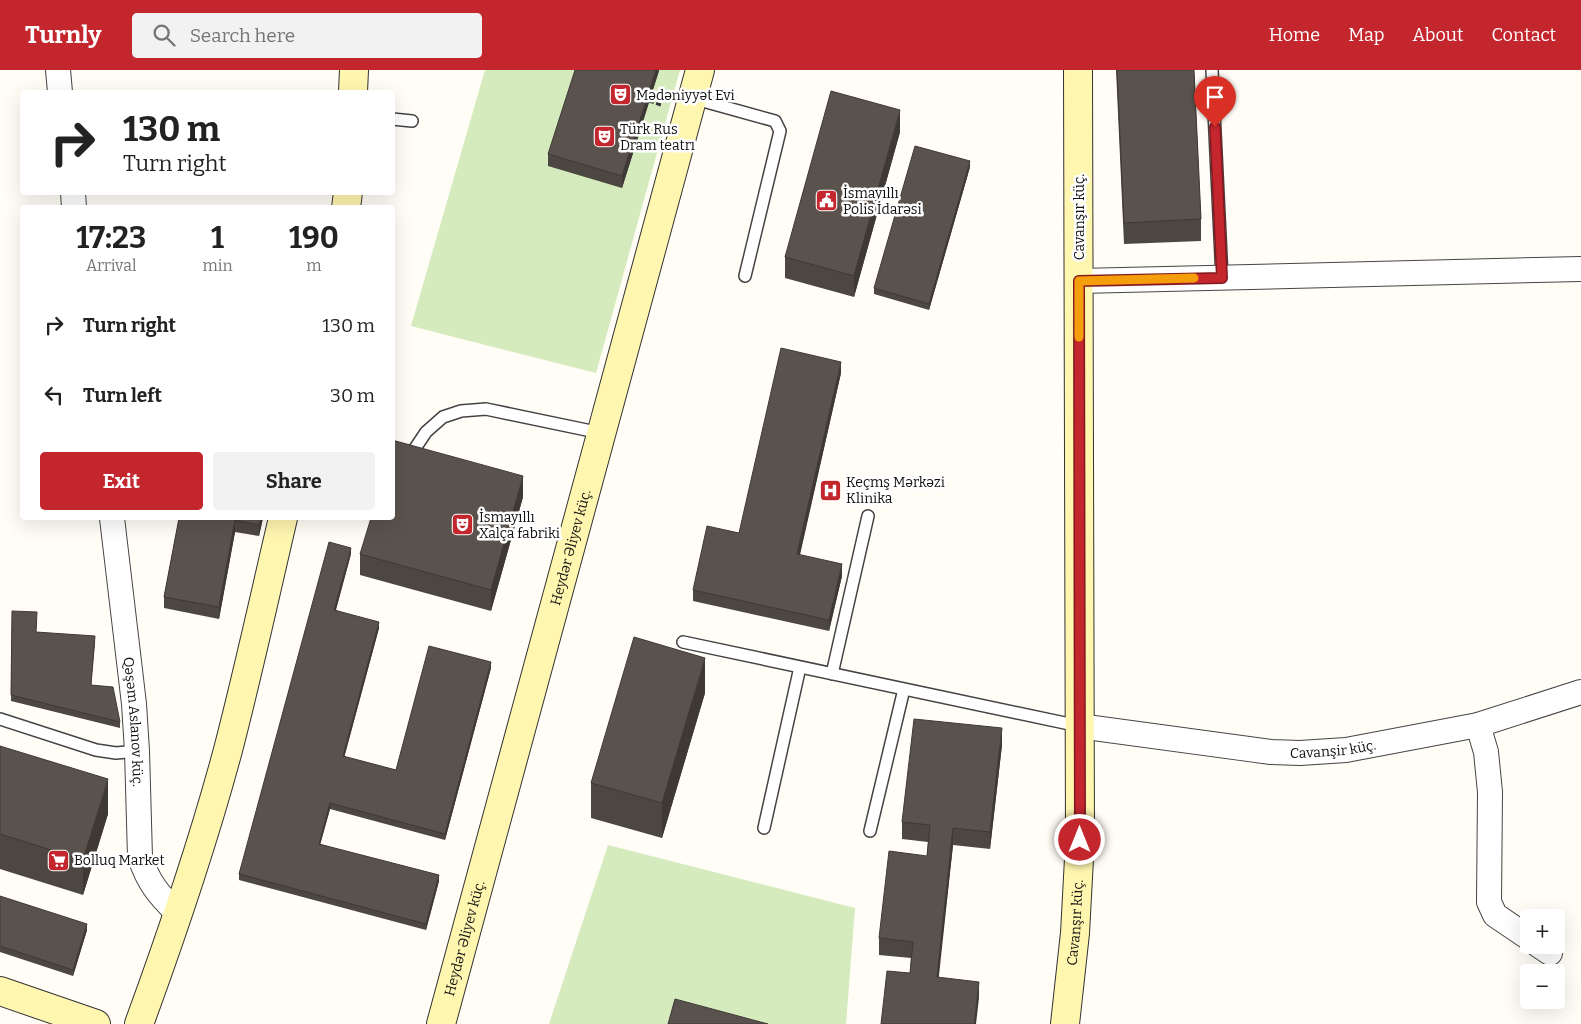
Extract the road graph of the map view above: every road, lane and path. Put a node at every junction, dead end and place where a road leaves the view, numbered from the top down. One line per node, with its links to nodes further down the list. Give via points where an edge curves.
1 (58, 70): 6 (street)
2 (354, 70): 7 (street)
3 (700, 70): 8 (street, Heydər Əliyev küç.)
4 (1078, 70): 14 (street, Cavanşır küç.)
5 (1212, 70): 13 (lane)
6 (60, 90)
7 (353, 90)
8 (692, 98): 12 (lane, via 775,121 780,132); 15 (street, Heydər Əliyev küç.)
9 (395, 119): 10 (lane)
10 (412, 121)
11 (1581, 269): 13 (street)
12 (745, 276)
13 (1222, 278): 14 (street)
14 (1079, 281): 26 (street, Cavanşır küç.)
15 (601, 433): 16 (lane, via 486,409 461,411 443,418 426,432); 36 (street, Heydər Əliyev küç.)
16 (412, 453)
17 (868, 516): 22 (lane)
18 (112, 520): 28 (street, Qəşəm Aslanov küç.)
19 (283, 520): 31 (street, via 228,750)
20 (683, 642): 21 (lane)
21 (800, 667): 22 (lane); 29 (lane)
22 (832, 674): 23 (lane)
23 (904, 689): 26 (lane); 30 (lane)
24 (1581, 692): 27 (street, Cavanşir küç.)
25 (0, 719): 28 (lane, via 96,750 116,753)
26 (1079, 726): 27 (street, Cavanşir küç., via 1271,752 1300,753 1346,750); 37 (street, Cavanşır küç., via 1080,840 1075,933)
27 (1478, 726): 32 (street, via 1486,752 1490,792 1489,902 1495,915)
28 (137, 751): 31 (street, Qəşəm Aslanov küç., via 140,857 145,874 157,893)
29 (764, 828)
30 (870, 830)
31 (178, 914): 35 (street)
32 (1520, 932)
33 (0, 992): 34 (street)
34 (96, 1024)
35 (139, 1024)
36 (441, 1024)
37 (1065, 1024)

